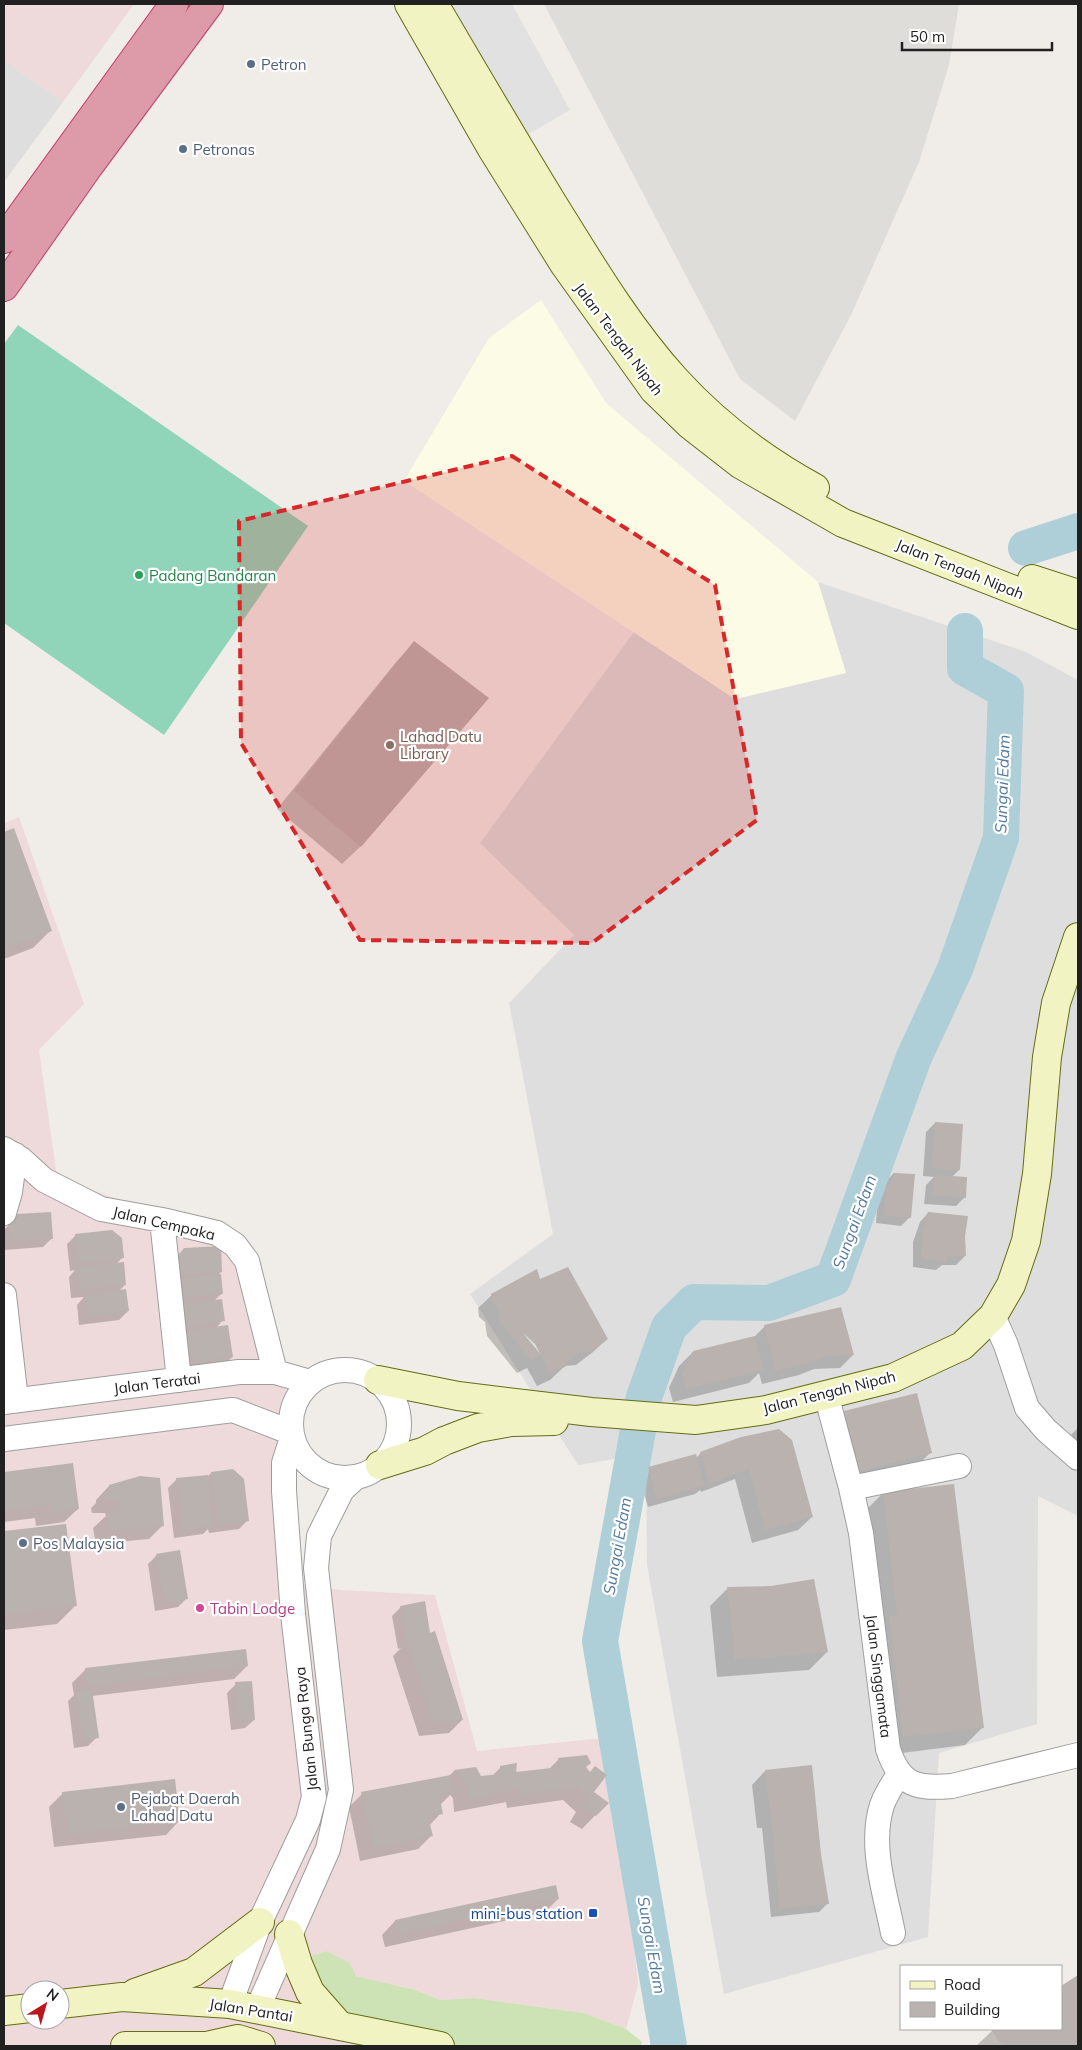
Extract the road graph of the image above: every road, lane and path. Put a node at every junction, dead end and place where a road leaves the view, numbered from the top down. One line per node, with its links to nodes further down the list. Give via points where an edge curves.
1 (174, 4): 5 (highway)
2 (209, 4): 6 (highway)
3 (408, 4): 8 (street, Jalan Tengah Nipah, via 492,150 564,264 654,390 690,425 740,464 843,523)
4 (434, 4): 7 (street, Jalan Tengah Nipah, via 588,261 636,332 705,408 755,450 813,487 855,508 1019,575)
5 (4, 238)
6 (4, 287)
7 (1078, 594)
8 (1078, 615)
9 (1078, 937): 15 (street, Jalan Tengah Nipah, via 1056,1003 1047,1057 1037,1174 1026,1241)
10 (1078, 987): 15 (street, Jalan Tengah Nipah, via 1061,1068 1044,1220 1020,1299)
11 (10, 1152): 12 (street, via 10,1192); 13 (street, Jalan Cempaka, via 44,1180 102,1209)
12 (4, 1213)
13 (162, 1220): 16 (street, Jalan Cempaka, via 217,1233 235,1245 247,1261); 17 (street)
14 (4, 1295): 20 (street)
15 (996, 1323): 21 (street, Jalan Tengah Nipah, via 962,1346); 25 (street, via 1027,1408)
16 (275, 1372): 17 (street, Jalan Teratai, via 239,1372); 19 (street, Jalan Teratai)
17 (179, 1380): 20 (street, Jalan Teratai)
18 (378, 1380): 19 (street, via 356,1370 343,1369 331,1371); 22 (street, Jalan Tengah Nipah); 26 (street, via 388,1390 399,1414 397,1440)
19 (310, 1382): 23 (street, via 298,1396 292,1413)
20 (10, 1401)
21 (828, 1403): 22 (street, Jalan Tengah Nipah, via 696,1420 677,1426); 29 (street, Jalan Singgamata)
22 (589, 1418): 26 (street, Jalan Tengah Nipah, via 511,1422 478,1428 425,1451)
23 (291, 1435): 24 (street, via 233,1410); 28 (street, via 298,1451 314,1468 337,1477); 32 (street, Jalan Bunga Raya, via 284,1463 284,1491 294,1620 314,1797 308,1820)
24 (4, 1440)
25 (1078, 1458)
26 (380, 1465): 28 (street)
27 (959, 1466): 29 (street)
28 (356, 1478): 34 (street, Jalan Bunga Raya, via 342,1490 319,1536 316,1568 341,1790 328,1849)
29 (852, 1488): 31 (street, Jalan Singgamata, via 861,1533 888,1749)
30 (1078, 1756): 31 (street, via 952,1786 912,1785)
31 (899, 1774): 33 (street, via 883,1803 876,1845)
32 (260, 1922): 35 (street, via 194,1972); 37 (street, Jalan Bunga Raya)
33 (893, 1933)
34 (289, 1934): 39 (street, Jalan Bunga Raya); 41 (street, via 310,1992)
35 (122, 1998): 36 (street, Jalan Pantai); 37 (street, Jalan Pantai)
36 (70, 2003)
37 (230, 2004): 39 (street, Jalan Pantai); 42 (street, via 231,2026)
38 (20, 2009): 40 (street)
39 (257, 2010): 41 (street, Jalan Pantai); 42 (street)
40 (4, 2011)
41 (339, 2025): 44 (street, Jalan Pantai)
42 (249, 2042): 43 (street, via 207,2046)
43 (126, 2046)
44 (440, 2046)

